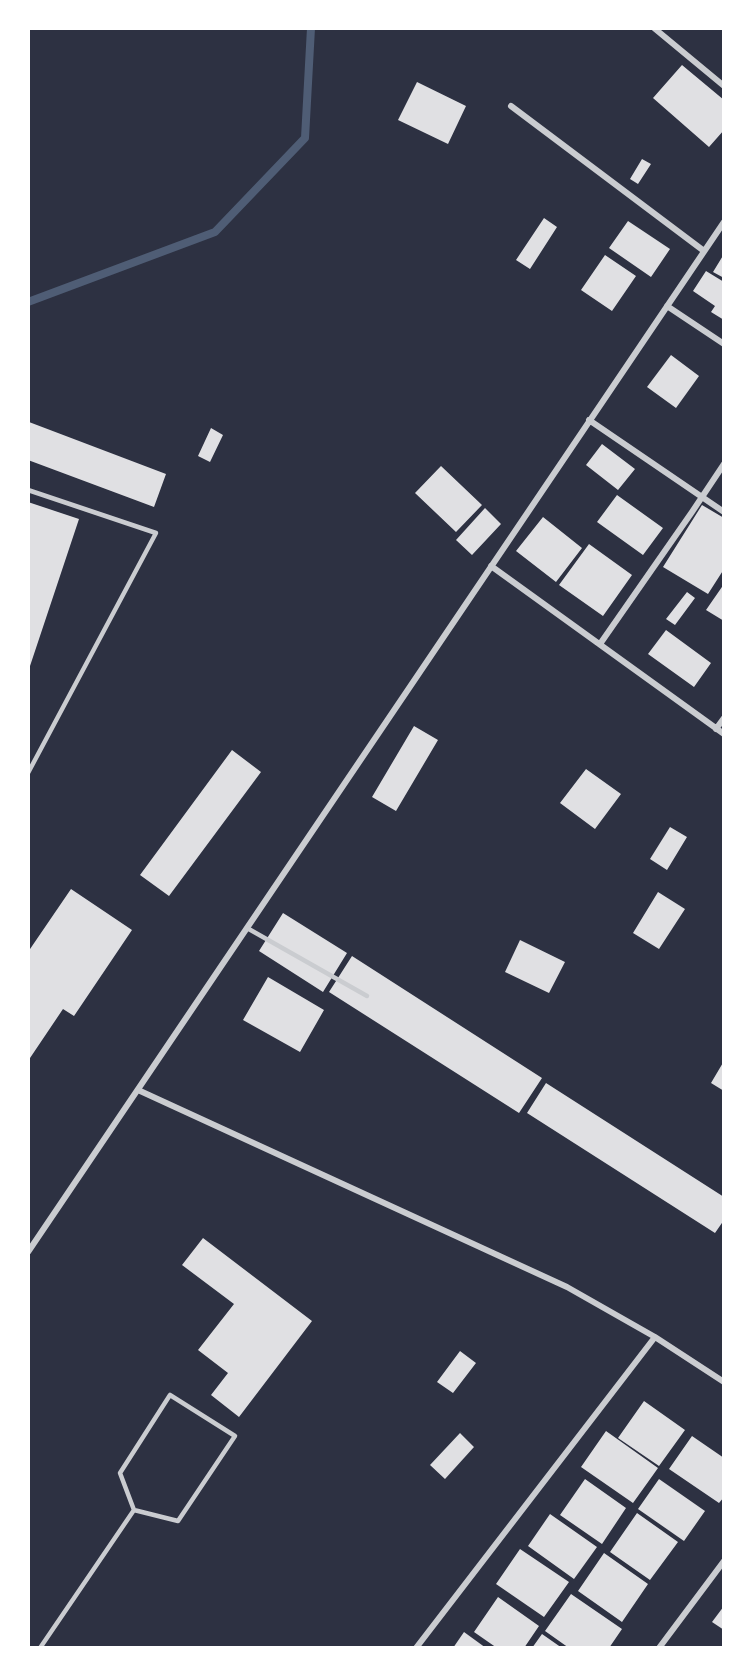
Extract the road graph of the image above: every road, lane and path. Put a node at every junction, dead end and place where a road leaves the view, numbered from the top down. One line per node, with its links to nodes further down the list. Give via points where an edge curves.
1 (654, 28): 2 (street)
2 (723, 86)
3 (511, 106): 5 (street)
4 (723, 222): 5 (street)
5 (704, 251): 6 (street)
6 (667, 306): 7 (street); 8 (street)
7 (723, 344)
8 (589, 420): 11 (street); 13 (street)
9 (723, 464): 11 (street)
10 (28, 490): 18 (lane, via 156,533)
11 (701, 497): 12 (street); 14 (street)
12 (723, 512)
13 (491, 566): 14 (street); 19 (street)
14 (600, 644): 16 (street)
15 (723, 718): 16 (street)
16 (716, 729): 17 (street)
17 (723, 734)
18 (28, 772)
19 (247, 928): 20 (lane); 21 (street)
20 (367, 996)
21 (138, 1090): 22 (street); 23 (street, via 567,1287)
22 (28, 1252)
23 (655, 1337): 24 (street); 28 (street)
24 (723, 1382)
25 (134, 1510): 25 (lane, via 178,1521 235,1436 170,1395 120,1473); 27 (lane)
26 (723, 1561): 29 (street)
27 (40, 1647)
28 (416, 1647)
29 (660, 1647)

